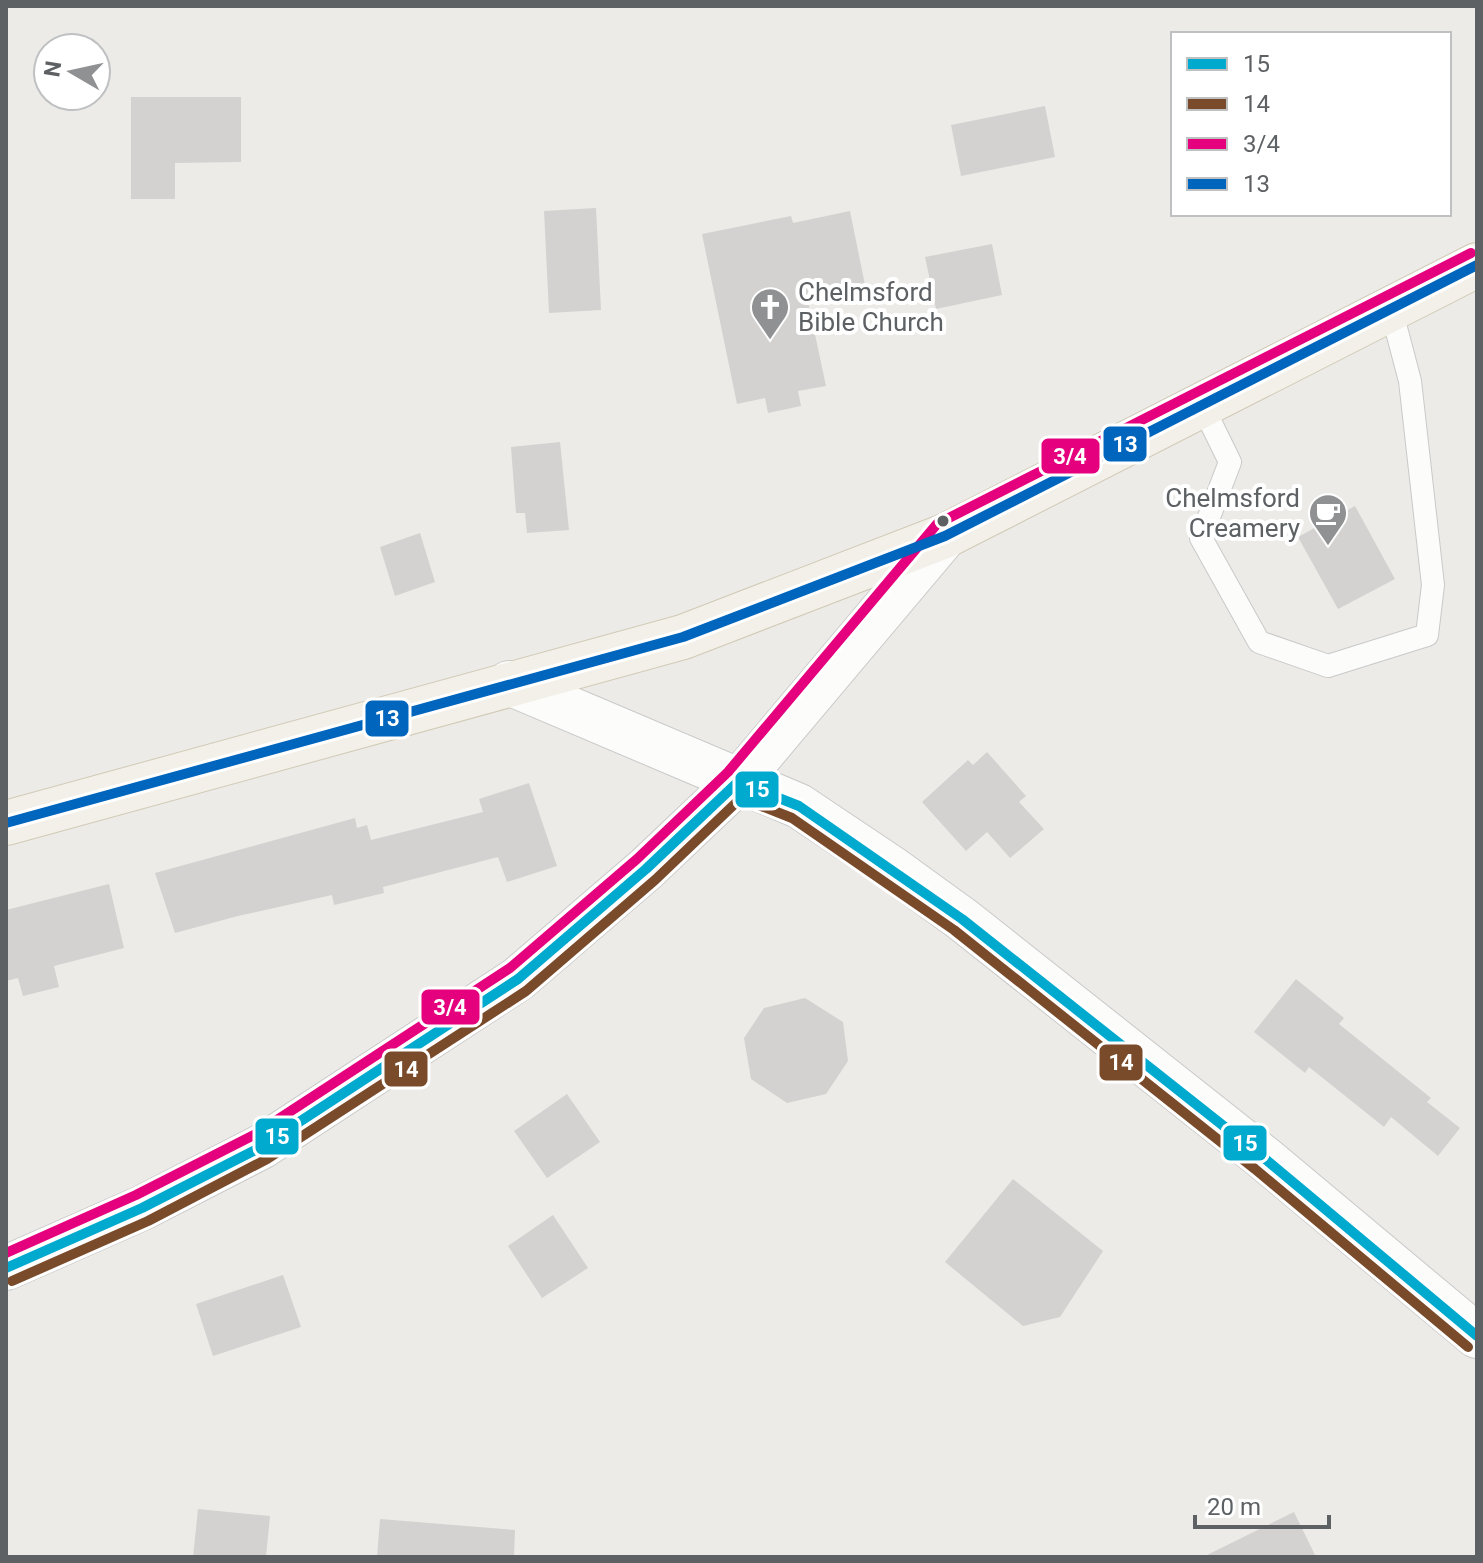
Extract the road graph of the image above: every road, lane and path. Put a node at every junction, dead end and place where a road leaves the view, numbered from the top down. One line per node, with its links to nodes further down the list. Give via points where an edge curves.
1 (1477, 265): 2 (main road)
2 (1391, 309): 3 (main road); 3 (lane, via 1410,381 1428,538 1433,585 1427,635 1328,666 1259,642 1201,538 1230,462)
3 (1202, 405): 4 (main road)
4 (945, 536): 5 (main road, via 683,637); 6 (street)
5 (509, 683): 6 (street); 7 (main road)
6 (738, 782): 8 (street, via 518,979 261,1147 142,1208); 9 (street, via 799,806 962,919 1264,1158)
7 (6, 823)
8 (6, 1268)
9 (1477, 1336)

